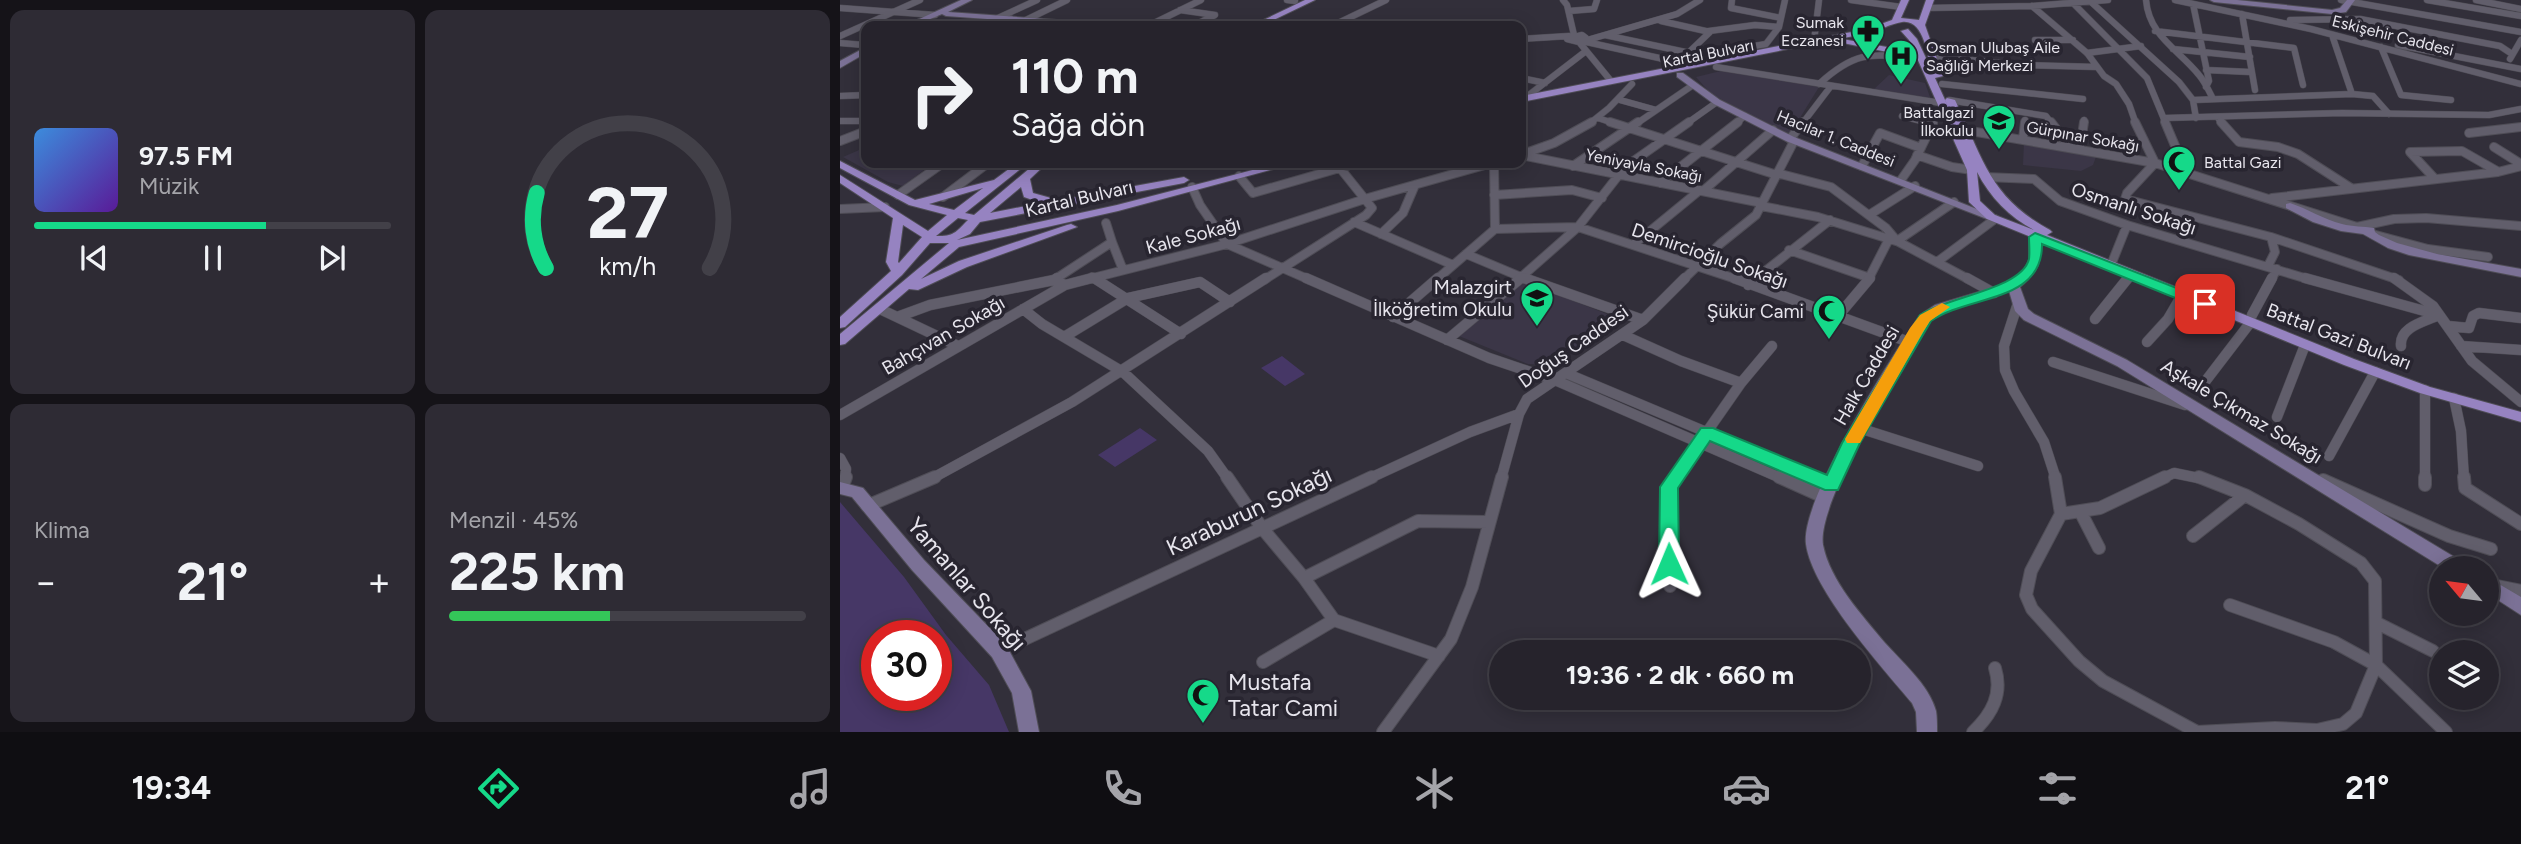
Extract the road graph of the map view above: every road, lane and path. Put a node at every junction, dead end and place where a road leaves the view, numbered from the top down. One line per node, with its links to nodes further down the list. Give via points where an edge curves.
1 (920, 0): 39 (street)
2 (968, 0): 42 (street)
3 (977, 0): 40 (street)
4 (1037, 0): 51 (street)
5 (1067, 0): 45 (street)
6 (1200, 0): 36 (street)
7 (1293, 0): 56 (main road)
8 (1311, 0): 57 (main road)
9 (1368, 0): 37 (street, via 1356,7)
10 (1386, 0): 37 (street)
11 (1563, 0): 38 (street)
12 (1597, 0): 38 (street, via 1594,9)
13 (1700, 0): 46 (street)
14 (1732, 0): 44 (street, via 1731,8)
15 (1786, 0): 44 (street)
16 (1819, 0): 80 (street)
17 (1852, 0): 28 (street)
18 (2056, 0): 30 (street)
19 (2108, 0): 25 (street)
20 (2146, 0): 68 (street)
21 (2175, 0): 32 (street, Eskişehir Caddesi)
22 (2214, 0): 26 (street, via 2324,12 2343,10)
23 (2427, 0): 43 (street)
24 (2476, 0): 35 (street)
25 (2088, 1): 31 (street); 85 (street)
26 (2347, 1): 70 (street)
27 (2016, 3): 29 (street); 33 (street)
28 (1903, 4): 60 (main road)
29 (1929, 4): 63 (main road)
30 (2063, 4): 31 (street); 33 (street)
31 (2073, 4): 86 (street)
32 (2193, 4): 41 (street, Eskişehir Caddesi); 72 (street)
33 (2032, 6): 78 (street)
34 (840, 8): 39 (street)
35 (2521, 9)
36 (1180, 10): 54 (street); 55 (street, via 1215,15)
37 (1363, 10): 58 (street)
38 (1569, 10): 76 (street)
39 (894, 11): 42 (street); 47 (street)
40 (946, 14): 49 (street); 50 (street)
41 (2242, 14): 59 (street, Eskişehir Caddesi); 81 (street)
42 (935, 15): 48 (street)
43 (2521, 16)
44 (1780, 18): 64 (street)
45 (1026, 20): 52 (street); 53 (street)
46 (1656, 20): 66 (street); 69 (street)
47 (872, 21)
48 (920, 21)
49 (930, 21)
50 (992, 21)
51 (1000, 21)
52 (1002, 21)
53 (1038, 21)
54 (1158, 21)
55 (1203, 21)
56 (1253, 21)
57 (1266, 21)
58 (1342, 21)
59 (2272, 21): 61 (street, Eskişehir Caddesi); 97 (street, via 2360,19 2500,46)
60 (1893, 22): 63 (main road, via 1910,20); 67 (main road, via 1893,28); 80 (main road, Kartal Bulvarı)
61 (2290, 25): 65 (street, Eskişehir Caddesi); 87 (street)
62 (861, 26): 74 (street)
63 (1921, 26): 67 (main road, Kartal Bulvarı); 98 (main road, Battal Gazi Bulvarı)
64 (1779, 27): 69 (street, via 1755,25); 104 (street, via 1766,44)
65 (2311, 29): 73 (street, Eskişehir Caddesi); 102 (street)
66 (1616, 30): 71 (street); 76 (street)
67 (1903, 31): 82 (main road, Kartal Bulvarı); 98 (main road, Battal Gazi Bulvarı)
68 (2155, 31): 72 (street); 90 (street)
69 (1709, 32): 94 (street)
70 (2521, 32)
71 (1602, 35): 76 (street); 94 (street)
72 (2197, 35): 81 (street); 93 (street)
73 (2332, 35): 88 (street, Eskişehir Caddesi); 124 (street)
74 (840, 36)
75 (1526, 39): 76 (street)
76 (1577, 39): 92 (street); 104 (street)
77 (2035, 40): 78 (street)
78 (2073, 40): 96 (street)
79 (2521, 40): 97 (street)
80 (1814, 41): 104 (main road, Kartal Bulvarı)
81 (2246, 41): 87 (street); 99 (street)
82 (1842, 42): 98 (main road); 106 (main road, Kartal Bulvarı)
83 (840, 43): 84 (street)
84 (861, 46)
85 (2141, 46): 86 (street); 131 (street)
86 (2117, 47): 96 (street); 143 (street, via 2147,78)
87 (2294, 47): 120 (street)
88 (2381, 47): 111 (street, Eskişehir Caddesi); 133 (street, via 2401,95)
89 (861, 48): 100 (street)
90 (2173, 48): 93 (street); 122 (street)
91 (861, 49): 103 (street)
92 (1586, 51): 113 (street); 114 (street)
93 (2201, 51): 99 (street); 109 (street)
94 (1690, 53): 104 (street)
95 (2008, 53): 101 (street)
96 (2087, 53): 107 (street)
97 (2512, 54): 105 (street)
98 (1922, 56): 101 (street); 115 (street, via 1857,56); 116 (main road, Battal Gazi Bulvarı); 135 (main road, Battal Gazi Bulvarı)
99 (2250, 57): 110 (street)
100 (840, 58)
101 (2010, 62): 107 (street)
102 (2491, 63): 105 (street); 111 (street)
103 (840, 65)
104 (1678, 66): 106 (main road, Kartal Bulvarı); 113 (main road, Kartal Bulvarı); 118 (main road, Kartal Bulvarı); 119 (street, Hacılar 1. Caddesi)
105 (2508, 66): 108 (street)
106 (1716, 67): 115 (street)
107 (2097, 67): 168 (street, via 2123,93)
108 (2521, 69)
109 (2206, 70): 110 (street); 122 (street)
110 (2250, 72): 123 (street)
111 (2490, 75): 117 (street, Eskişehir Caddesi)
112 (1526, 79): 114 (street)
113 (1611, 81): 128 (main road, Kartal Bulvarı)
114 (1545, 83): 127 (street)
115 (1819, 84): 121 (street)
116 (1942, 84): 129 (street); 135 (main road, Battal Gazi Bulvarı)
117 (2521, 84)
118 (1632, 85): 130 (street); 136 (main road, Kartal Bulvarı)
119 (1693, 85): 134 (street, Hacılar 1. Caddesi); 138 (street)
120 (2303, 85)
121 (1831, 86): 135 (street); 158 (street, Doğuş Caddesi)
122 (2206, 87): 132 (street)
123 (2255, 90)
124 (2351, 94): 132 (street); 139 (street, via 2373,96)
125 (840, 96): 126 (street)
126 (861, 96)
127 (1526, 96)
128 (1526, 97)
129 (2083, 99)
130 (1620, 100): 138 (street); 142 (street)
131 (2193, 100): 132 (street); 144 (street)
132 (2213, 100)
133 (2451, 100)
134 (1717, 102): 140 (street, Hacılar 1. Caddesi); 156 (street)
135 (1945, 102): 153 (main road, Battal Gazi Bulvarı); 160 (street, via 2046,116); 183 (main road, Battal Gazi Bulvarı)
136 (1526, 107)
137 (2521, 109): 139 (street, via 2489,115)
138 (1656, 110): 150 (street)
139 (2389, 114): 145 (street)
140 (1745, 116): 152 (street, Hacılar 1. Caddesi); 163 (street)
141 (1902, 116): 164 (street, via 1933,123)
142 (1598, 118): 150 (street); 165 (street)
143 (2165, 118): 144 (street); 188 (street)
144 (2196, 118): 145 (street)
145 (2218, 118): 200 (street, via 2239,142 2299,154)
146 (2025, 120): 157 (street)
147 (2084, 120): 162 (street)
148 (840, 121): 149 (street)
149 (861, 121)
150 (1630, 127): 156 (street); 170 (street)
151 (2521, 127): 155 (street)
152 (1773, 130): 158 (street, Hacılar 1. Caddesi); 167 (street)
153 (1965, 130): 157 (street, Gürpınar Sokağı); 192 (main road, Battal Gazi Bulvarı)
154 (861, 133): 159 (street)
155 (2469, 133)
156 (1665, 138): 163 (street); 189 (street)
157 (2023, 139): 160 (street, Gürpınar Sokağı)
158 (1792, 140): 171 (street, Hacılar 1. Caddesi); 187 (street, Doğuş Caddesi)
159 (840, 141)
160 (2070, 147): 162 (street, Gürpınar Sokağı)
161 (2494, 147): 172 (street)
162 (2080, 149): 168 (street, Gürpınar Sokağı)
163 (1700, 150): 167 (street); 196 (street)
164 (1919, 151): 171 (street, via 1880,133); 183 (street, via 1933,162); 195 (street)
165 (1526, 153)
166 (1526, 156): 170 (street, Yeniyayla Sokağı)
167 (1736, 162): 187 (street); 201 (street)
168 (2155, 163): 188 (street, Gürpınar Sokağı); 235 (street, via 2125,199)
169 (840, 164): 202 (main road)
170 (1573, 166): 189 (street, Yeniyayla Sokağı)
171 (1862, 166): 195 (street, Hacılar 1. Caddesi)
172 (2518, 166): 184 (street); 185 (street)
173 (936, 168): 202 (street)
174 (981, 168): 204 (street)
175 (1016, 168): 186 (main road)
176 (1036, 168): 191 (main road)
177 (1234, 168): 211 (main road, Kartal Bulvarı)
178 (1271, 168): 190 (main road, Kartal Bulvarı)
179 (1328, 168): 190 (street, via 1253,193)
180 (1340, 168): 205 (street)
181 (1475, 168): 197 (street, Kale Sokağı)
182 (1493, 168): 203 (street)
183 (1972, 170): 208 (main road, Battal Gazi Bulvarı)
184 (2498, 172): 194 (street); 194 (street, via 2462,151 2410,152)
185 (2521, 173)
186 (1008, 174): 204 (main road); 218 (main road)
187 (1777, 174): 212 (street, Doğuş Caddesi); 219 (street, via 1831,187)
188 (2187, 174): 207 (street, Gürpınar Sokağı)
189 (1620, 175): 196 (street, Yeniyayla Sokağı); 206 (street)
190 (1239, 176): 199 (main road, Kartal Bulvarı)
191 (1024, 177): 211 (main road, via 1025,191 1031,197); 223 (main road)
192 (1985, 177): 217 (main road, Battal Gazi Bulvarı); 226 (street, Osmanlı Sokağı, via 2034,179 2060,201)
193 (840, 178): 214 (main road)
194 (2435, 179): 200 (street)
195 (1901, 180): 198 (street, Hacılar 1. Caddesi)
196 (1660, 183): 201 (street, Yeniyayla Sokağı)
197 (1415, 185): 205 (street, Kale Sokağı); 233 (street, via 1413,201)
198 (1915, 186): 209 (street, Hacılar 1. Caddesi); 219 (street)
199 (1192, 187): 215 (main road, Kartal Bulvarı); 239 (street)
200 (2351, 188): 207 (street)
201 (1701, 191): 212 (street, Yeniyayla Sokağı); 240 (street)
202 (898, 195): 210 (main road)
203 (1494, 195): 206 (street, via 1572,190); 231 (street)
204 (943, 197): 210 (main road)
205 (1368, 198): 224 (street, via 1370,211); 239 (street, Kale Sokağı)
206 (1602, 198): 229 (street)
207 (2264, 198): 213 (street, Gürpınar Sokağı)
208 (1975, 199): 209 (street); 217 (main road); 221 (main road, Battal Gazi Bulvarı)
209 (1951, 201): 221 (street, Hacılar 1. Caddesi); 236 (street)
210 (913, 203): 218 (main road)
211 (1072, 203): 223 (main road, Kartal Bulvarı)
212 (1762, 204): 222 (street, Yeniyayla Sokağı); 247 (street, Doğuş Caddesi, via 1756,215)
213 (2290, 206): 230 (street, via 2312,218)
214 (885, 207): 216 (street); 220 (main road)
215 (1118, 208): 237 (main road, Kartal Bulvarı); 263 (main road, via 962,264)
216 (840, 209)
217 (2009, 210): 232 (main road, Battal Gazi Bulvarı)
218 (955, 215): 223 (main road); 227 (main road)
219 (1869, 215): 236 (street)
220 (900, 216): 234 (main road); 251 (main road, via 892,262)
221 (1993, 218): 232 (main road, Battal Gazi Bulvarı); 245 (street)
222 (1830, 220): 236 (street, Yeniyayla Sokağı); 241 (street)
223 (972, 222): 227 (main road); 237 (main road)
224 (1354, 222): 233 (street); 248 (street)
225 (1105, 223): 238 (street)
226 (2127, 225): 244 (street); 249 (street, Osmanlı Sokağı)
227 (942, 226): 234 (main road)
228 (2521, 226): 230 (street, via 2393,219)
229 (1578, 227): 231 (street, Demircioğlu Sokağı); 240 (street, Demircioğlu Sokağı); 255 (street)
230 (2367, 228): 243 (street, via 2428,249); 252 (street, via 2404,249)
231 (1495, 229): 242 (street)
232 (2036, 232): 244 (main road, Battal Gazi Bulvarı); 253 (main road, Battal Gazi Bulvarı); 260 (street, Halk Caddesi, via 2035,260 2028,274)
233 (1381, 234): 246 (street)
234 (931, 236): 237 (main road, via 937,241); 251 (main road)
235 (2271, 237): 249 (street); 269 (street, via 2399,280)
236 (1893, 240): 245 (street); 256 (street)
237 (954, 241): 263 (main road)
238 (1112, 242): 250 (street); 257 (street)
239 (1227, 244): 248 (street); 250 (street, Kale Sokağı)
240 (1633, 245): 247 (street, Demircioğlu Sokağı)
241 (1789, 250): 256 (street); 259 (street)
242 (1465, 254): 246 (street); 255 (street)
243 (2488, 257)
244 (2113, 260): 275 (main road, Battal Gazi Bulvarı)
245 (1937, 262): 261 (street)
246 (1453, 265): 272 (street)
247 (1698, 265): 259 (street, Demircioğlu Sokağı); 276 (street, Doğuş Caddesi)
248 (1284, 267): 265 (street); 272 (street)
249 (2273, 268): 269 (street, Osmanlı Sokağı); 275 (street)
250 (1123, 270): 254 (street, Kale Sokağı)
251 (898, 272): 277 (main road)
252 (2521, 273)
253 (2131, 275): 262 (main road, Battal Gazi Bulvarı); 274 (street)
254 (1093, 277): 258 (street, Kale Sokağı); 264 (street)
255 (1522, 278): 276 (street); 282 (street)
256 (1870, 278): 271 (street)
257 (1054, 280): 258 (street); 270 (street, via 930,305)
258 (1065, 285): 268 (street, Bahçıvan Sokağı)
259 (1748, 285): 271 (street, Demircioğlu Sokağı)
260 (2013, 286): 261 (street, Halk Caddesi); 266 (street)
261 (1994, 293): 284 (street, Halk Caddesi, via 1940,308 1925,318)
262 (2182, 295): 275 (main road, Battal Gazi Bulvarı); 285 (street)
263 (891, 299): 267 (main road)
264 (1124, 300): 265 (street, via 1200,282); 279 (street); 281 (street)
265 (1230, 302): 279 (street)
266 (2018, 303): 303 (street, Aşkale Çıkmaz Sokağı, via 2029,317); 321 (street, via 2003,363 2044,442 2057,479)
267 (880, 309): 270 (street); 283 (main road)
268 (1023, 309): 281 (street); 287 (street, Bahçıvan Sokağı)
269 (2439, 315): 278 (street); 289 (street, via 2403,332)
270 (900, 316): 287 (street)
271 (1838, 316): 284 (street, Demircioğlu Sokağı)
272 (1393, 317): 282 (street)
273 (2521, 318): 278 (street, via 2476,314 2469,328)
274 (2095, 319)
275 (2251, 319): 286 (main road, Battal Gazi Bulvarı); 298 (street); 302 (main road, Battal Gazi Bulvarı, via 2429,383)
276 (1643, 320): 280 (street, Doğuş Caddesi)
277 (840, 324)
278 (2448, 326): 290 (street)
279 (1181, 334): 293 (street)
280 (1623, 335): 295 (street, Doğuş Caddesi); 297 (street)
281 (1064, 337): 293 (street)
282 (1447, 340): 296 (street)
283 (840, 341)
284 (1909, 342): 308 (street, Halk Caddesi)
285 (2147, 342)
286 (2305, 345): 294 (main road, Battal Gazi Bulvarı); 306 (street)
287 (958, 346): 305 (street, Bahçıvan Sokağı)
288 (1772, 346): 297 (street)
289 (2401, 346)
290 (2461, 346): 291 (street); 301 (street, via 2483,373)
291 (2521, 351)
292 (2053, 362): 303 (street)
293 (1123, 372): 319 (street, via 985,452 911,490); 324 (street, via 1208,451)
294 (2375, 372): 299 (main road, Battal Gazi Bulvarı); 311 (street)
295 (1568, 374): 296 (street, Doğuş Caddesi); 309 (street)
296 (1557, 381): 304 (street, Doğuş Caddesi, via 1527,400); 310 (street)
297 (1741, 383): 309 (street)
298 (2202, 387)
299 (2425, 390): 300 (main road, Battal Gazi Bulvarı); 315 (street)
300 (2454, 398): 307 (main road, Battal Gazi Bulvarı); 323 (street, via 2465,488)
301 (2521, 402)
302 (2521, 409)
303 (2206, 412): 314 (street, Aşkale Çıkmaz Sokağı)
304 (1519, 414): 322 (street, Doğuş Caddesi); 324 (street, Karaburun Sokağı)
305 (840, 415)
306 (2277, 417)
307 (2521, 417)
308 (1859, 428): 313 (street); 317 (street, Halk Caddesi)
309 (1707, 432): 310 (street); 317 (street)
310 (1699, 443): 317 (street); 330 (street, via 1668,492)
311 (2329, 456)
312 (840, 457): 316 (street, via 847,475)
313 (1978, 466)
314 (2308, 474): 327 (street, via 2449,536); 328 (street, Aşkale Çıkmaz Sokağı)
315 (2425, 485)
316 (841, 488): 319 (street, Yamanlar Sokağı, via 857,492)
317 (1829, 491): 346 (street, Halk Caddesi, via 1816,520 1813,541 1820,564 1854,618 1919,696 1926,711)
318 (2245, 495): 320 (street, via 2174,473 2100,508); 325 (street); 337 (street, via 2361,563 2375,581)
319 (867, 506): 339 (street, Yamanlar Sokağı)
320 (2080, 511): 321 (street); 326 (street)
321 (2061, 514): 348 (street, via 2027,582 2032,609 2096,677)
322 (1489, 522): 329 (street, via 1418,521); 340 (street, Doğuş Caddesi, via 1472,587)
323 (2521, 524)
324 (1262, 528): 329 (street); 339 (street, Karaburun Sokağı)
325 (2193, 536)
326 (2099, 548)
327 (2491, 549)
328 (2439, 556)
329 (1304, 579): 336 (street)
330 (1670, 586)
331 (2499, 586): 332 (street)
332 (2521, 591)
333 (2499, 592): 335 (street)
334 (2230, 605): 342 (street, via 2334,642)
335 (2521, 607)
336 (1334, 620): 340 (street); 341 (street)
337 (2376, 623): 338 (street); 342 (street)
338 (2429, 649)
339 (999, 651): 344 (street, Yamanlar Sokağı, via 1021,691)
340 (1439, 656): 345 (street, Doğuş Caddesi)
341 (1263, 662)
342 (2376, 665): 348 (street, via 2356,713 2343,724 2317,730); 349 (street)
343 (1995, 668): 347 (street, via 1998,695 1985,721)
344 (1029, 732)
345 (1383, 732)
346 (1927, 732)
347 (1973, 732)
348 (2197, 732)
349 (2446, 732)

